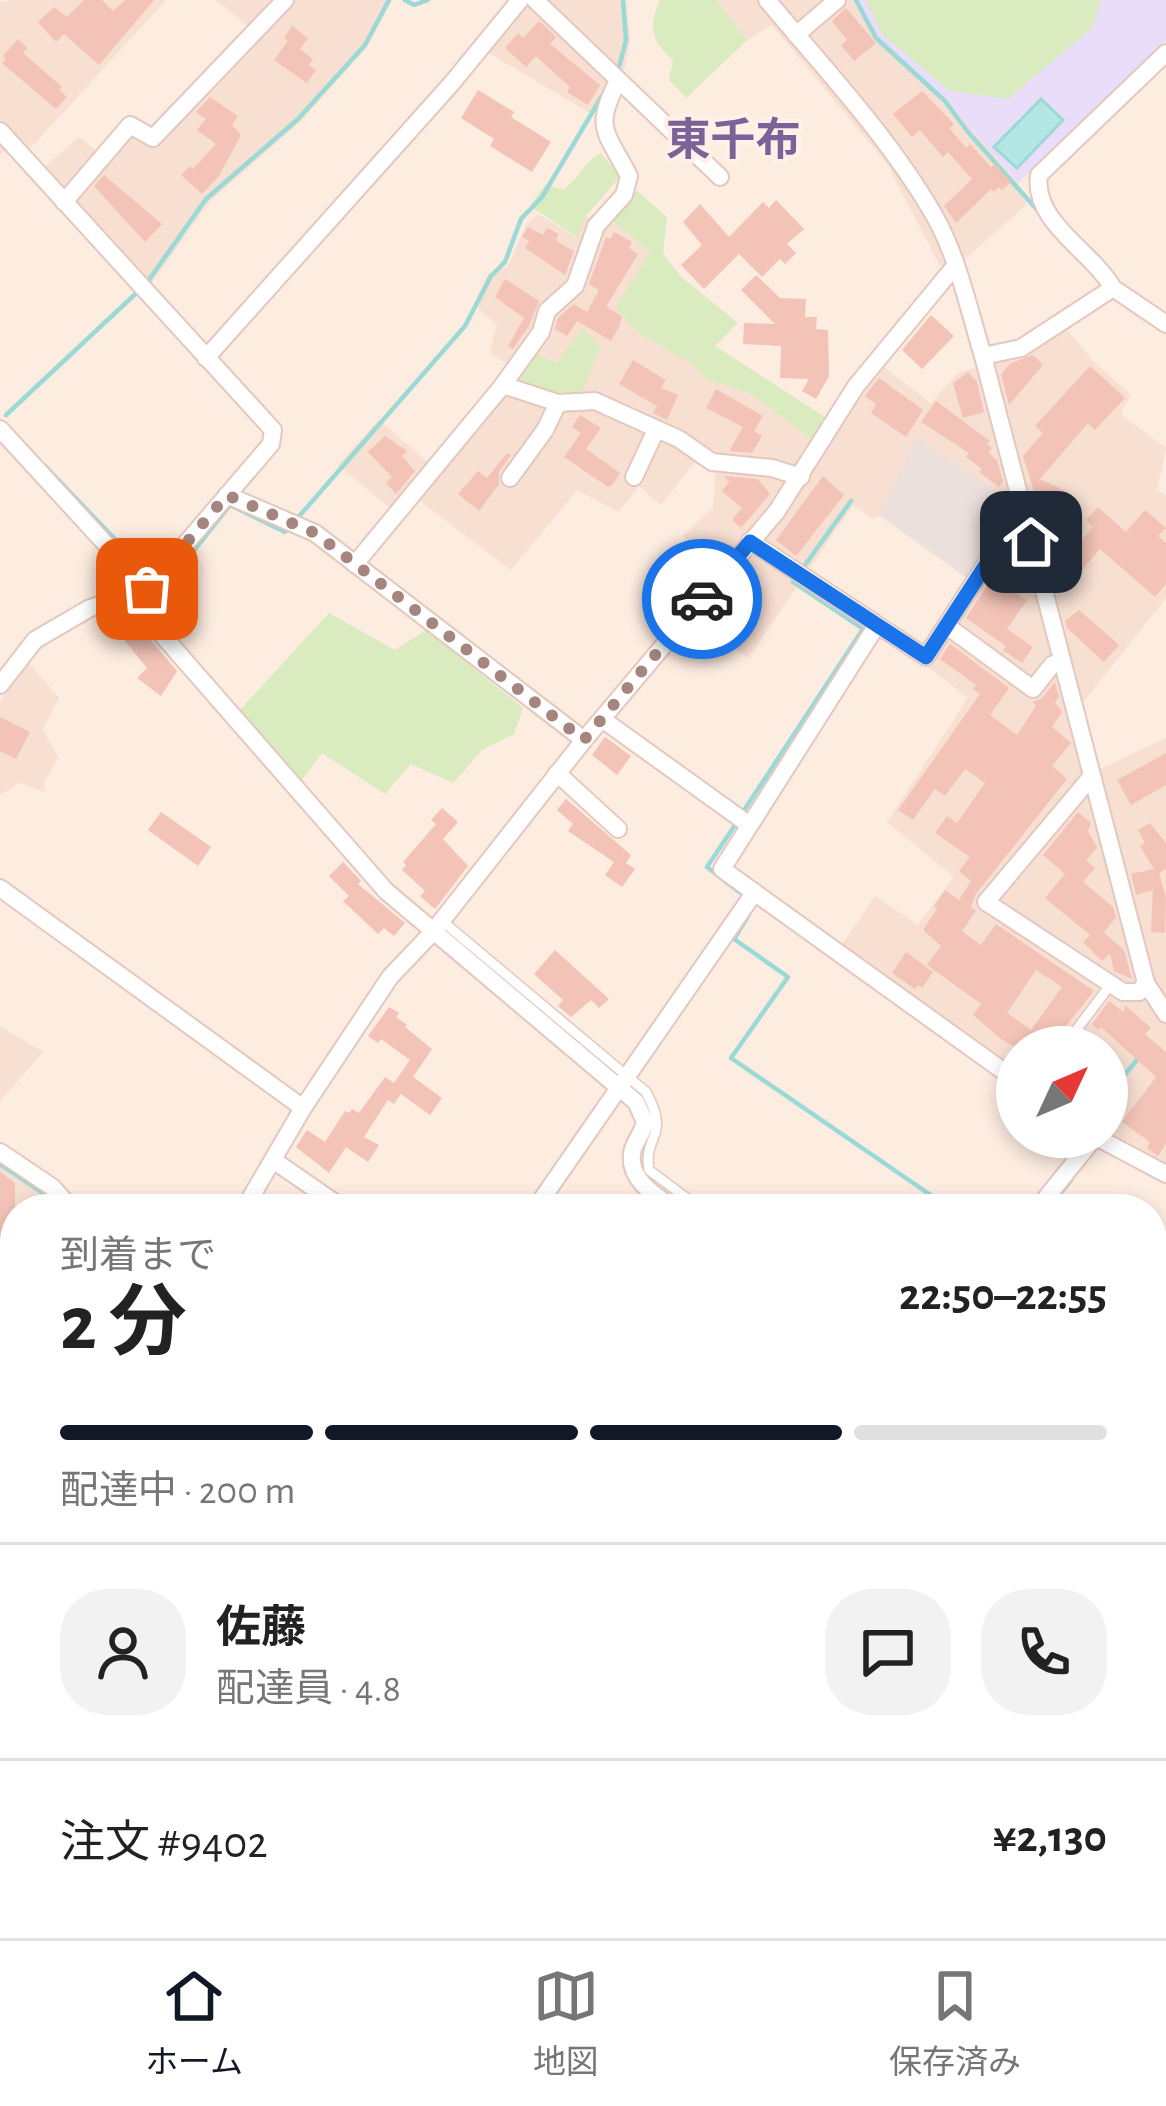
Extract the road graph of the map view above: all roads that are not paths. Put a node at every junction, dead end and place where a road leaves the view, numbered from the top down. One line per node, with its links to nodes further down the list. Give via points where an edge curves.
1 (285, 0): 11 (street, via 154,138 130,125)
2 (520, 0): 16 (street)
3 (535, 0): 8 (street)
4 (767, 0): 6 (street)
5 (837, 0): 6 (street)
6 (796, 35): 12 (street, via 902,167)
7 (1166, 53): 13 (street, via 1040,175 1037,188 1044,208)
8 (614, 76): 10 (street); 17 (street, via 602,112 629,176 624,195 596,226 575,286 548,311)
9 (0, 130): 11 (street)
10 (720, 178)
11 (64, 202): 16 (street)
12 (955, 266): 15 (street); 22 (street, via 856,386)
13 (1113, 288): 14 (street); 15 (street, via 1021,347)
14 (1166, 324)
15 (983, 356): 25 (street)
16 (206, 358): 24 (street, via 273,430 271,444)
17 (503, 386): 18 (street); 27 (street)
18 (558, 403): 20 (street, via 595,401); 23 (street)
19 (0, 429): 28 (street)
20 (656, 430): 21 (street); 22 (street, via 712,462)
21 (634, 477)
22 (801, 477): 26 (street)
23 (511, 478)
24 (227, 495): 27 (street, via 315,533); 28 (street)
25 (1027, 526): 30 (street, via 993,554); 31 (street)
26 (750, 542): 29 (street); 33 (street)
27 (355, 564): 34 (street)
28 (148, 586): 32 (street, via 34,640); 41 (street, via 143,613 386,892)
29 (877, 626): 30 (street, via 926,657); 37 (street)
30 (947, 626): 31 (street, via 1033,689)
31 (1062, 661): 36 (street)
32 (0, 685)
33 (602, 719): 34 (street); 37 (street)
34 (584, 740): 35 (street)
35 (557, 773): 38 (street); 41 (street)
36 (1092, 776): 42 (street); 43 (street, via 986,902)
37 (748, 824): 39 (street, via 722,869)
38 (618, 829)
39 (754, 892): 46 (street); 47 (street)
40 (2, 895): 48 (street)
41 (436, 927): 47 (street); 48 (street, via 390,977)
42 (1146, 983): 43 (street, via 1138,992); 44 (street)
43 (1111, 985): 45 (lane)
44 (1166, 1014)
45 (1079, 1026)
46 (996, 1066)
47 (622, 1082): 57 (street); 58 (street, via 645,1122 632,1151 634,1174); 59 (lane, via 646,1092 660,1117 649,1170)
48 (303, 1108): 52 (street)
49 (0, 1152): 54 (street)
50 (1128, 1153): 53 (street)
51 (1083, 1158): 60 (street)
52 (273, 1160): 55 (street); 56 (street)
53 (1165, 1171)
54 (58, 1194)
55 (253, 1194)
56 (322, 1194)
57 (545, 1194)
58 (652, 1194)
59 (681, 1194)
60 (1050, 1194)

